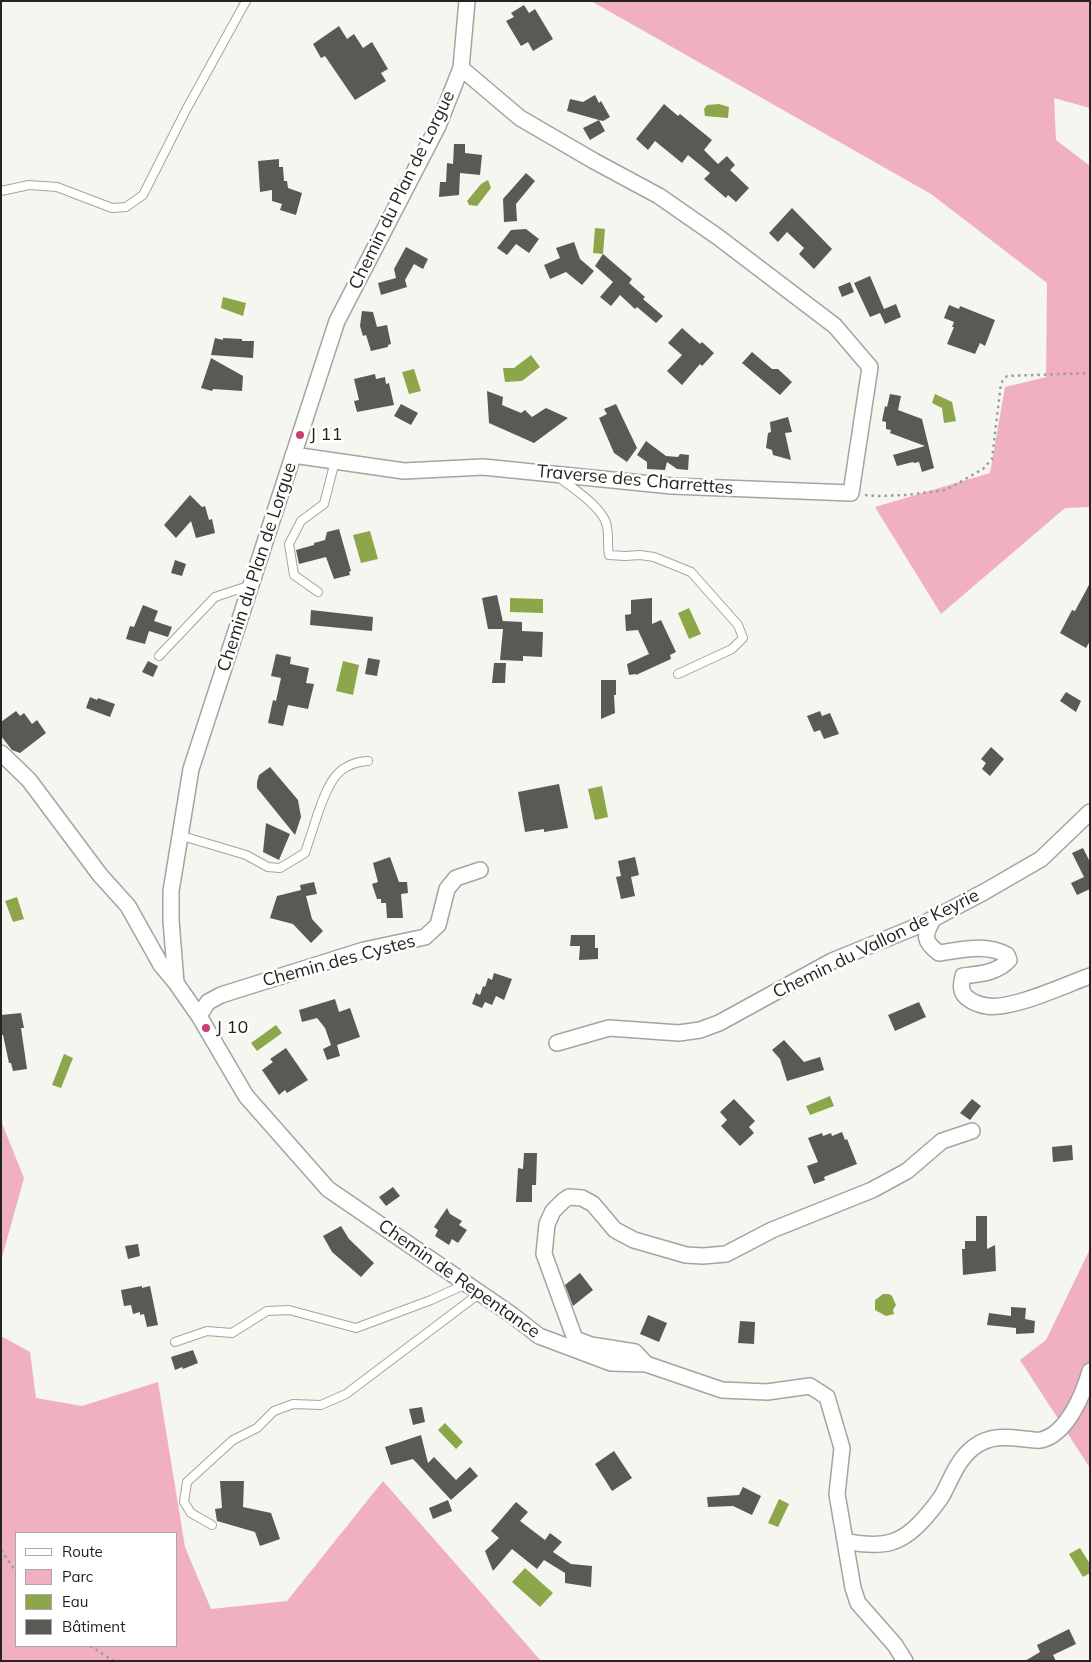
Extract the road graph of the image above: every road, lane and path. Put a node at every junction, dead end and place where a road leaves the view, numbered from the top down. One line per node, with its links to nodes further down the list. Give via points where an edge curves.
1 (246, 1): 4 (lane, via 143,195 126,206 112,208 57,187 29,185)
2 (467, 1): 3 (street, Chemin du Plan de Lorgue)
3 (460, 68): 6 (street, Chemin du Plan de Lorgue, via 438,126 337,321); 9 (street, via 520,118 659,196 835,326 870,367)
4 (1, 191)
5 (1090, 373): 9 (path, via 1007,376 1001,383 992,459 983,469 946,490 877,496)
6 (293, 455): 7 (street, Traverse des Charrettes); 10 (street, Chemin du Plan de Lorgue)
7 (336, 461): 8 (street, Traverse des Charrettes, via 404,471 483,467); 11 (lane, via 324,504 301,521 289,544 294,575)
8 (554, 474): 9 (street, Traverse des Charrettes, via 672,486); 13 (lane, via 598,510 608,525 609,555 654,557 691,572 738,625 742,638 732,650)
9 (851, 492)
10 (251, 585): 12 (lane, via 215,596); 17 (street, Chemin du Plan de Lorgue, via 190,769)
11 (318, 592)
12 (159, 656)
13 (678, 674)
14 (1, 753): 21 (street, Chemin de Repentance, via 29,780 100,875 128,906 161,965)
15 (368, 761): 17 (lane, via 356,762 337,773 328,785 305,853 280,868 268,867 246,854)
16 (1090, 812): 19 (street, Chemin du Vallon de Keyrie, via 1042,859)
17 (179, 835): 21 (street, Chemin du Plan de Lorgue, via 171,891)
18 (480, 870): 22 (street, Chemin des Cystes, via 456,878 447,889 438,925 425,938 364,950 221,995 208,1002)
19 (934, 919): 20 (street, via 926,938 939,953 983,948 1007,955 1009,960 1003,966 987,973 963,976 962,993 972,1002 988,1007 1012,1004); 23 (street, Chemin du Vallon de Keyrie, via 832,961 719,1023 700,1030 679,1033 609,1028)
20 (1090, 976)
21 (176, 983): 22 (street, Chemin de Repentance)
22 (199, 1016): 25 (street, Chemin de Repentance, via 246,1096 328,1189)
23 (557, 1043)
24 (972, 1131): 28 (street, via 942,1141 907,1171 872,1190 772,1230 726,1254 686,1255 634,1240 615,1230 593,1204 582,1198 569,1197 563,1201 547,1224 544,1254 575,1339 635,1352)
25 (466, 1284): 26 (street, Chemin de Repentance); 27 (lane, via 356,1328 288,1310 268,1311 232,1333 207,1332)
26 (480, 1293): 28 (street, Chemin de Repentance, via 539,1336 611,1363); 30 (lane, via 346,1394 321,1404 293,1404 274,1411 257,1428 233,1440 187,1482 184,1502 191,1513)
27 (175, 1342)
28 (646, 1364): 31 (street, Chemin de Repentance, via 722,1390 767,1392 810,1386 827,1397 842,1448 837,1494)
29 (1090, 1372): 31 (street, via 1067,1421 1056,1434 1040,1440 1000,1437 986,1440 972,1448 957,1465 942,1496 922,1522 905,1536 890,1543 869,1546)
30 (212, 1525)
31 (845, 1542): 36 (street, Chemin de Repentance, via 858,1603)
32 (1, 1550): 33 (path)
33 (15, 1571)
34 (92, 1647): 35 (path)
35 (113, 1660)
36 (905, 1661)

